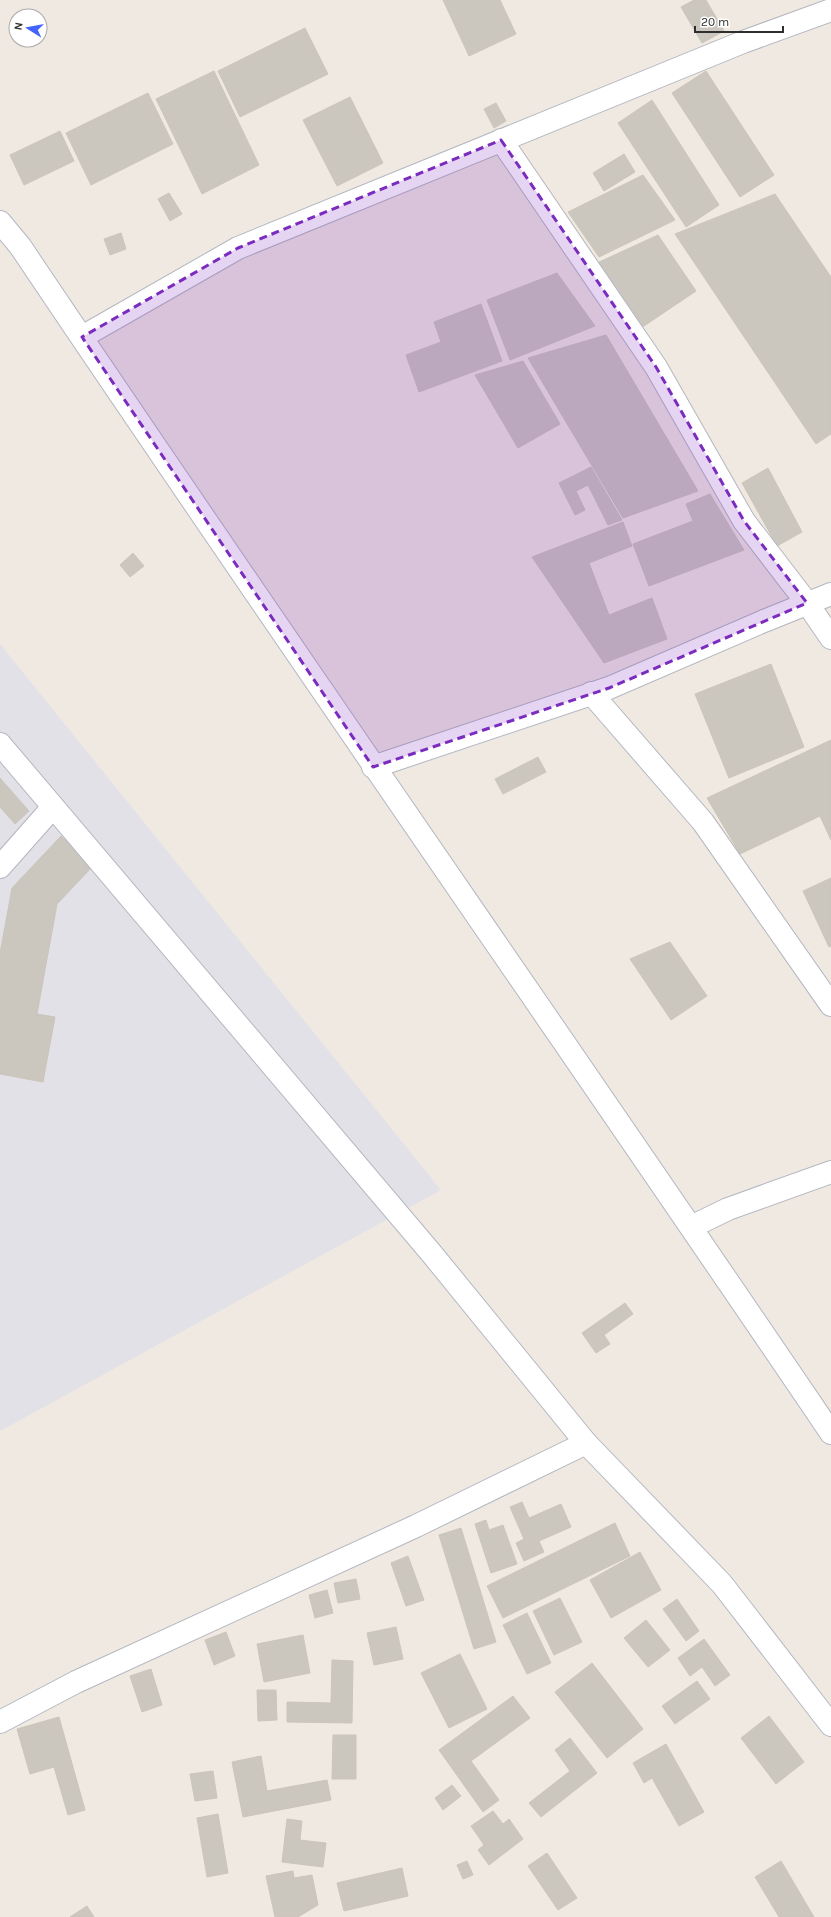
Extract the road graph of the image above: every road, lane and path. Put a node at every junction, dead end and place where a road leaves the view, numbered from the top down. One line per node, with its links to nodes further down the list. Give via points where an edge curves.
1 (831, 10): 2 (street, via 743,42)
2 (501, 140): 4 (street, via 238,248); 6 (street, via 656,367 744,521)
3 (0, 222): 4 (street, via 20,246)
4 (82, 338): 10 (street)
5 (831, 594): 6 (street)
6 (807, 603): 7 (street); 8 (street)
7 (831, 638)
8 (591, 694): 10 (street); 13 (street, via 703,822)
9 (3, 752): 11 (street)
10 (373, 767): 15 (street)
11 (53, 807): 12 (street); 17 (street, via 427,1248)
12 (0, 867)
13 (831, 1005)
14 (831, 1172): 15 (street, via 728,1209)
15 (691, 1227): 16 (street)
16 (831, 1433)
17 (586, 1443): 18 (street, via 416,1526 76,1682); 19 (street, via 722,1584)
18 (0, 1722)
19 (831, 1725)

